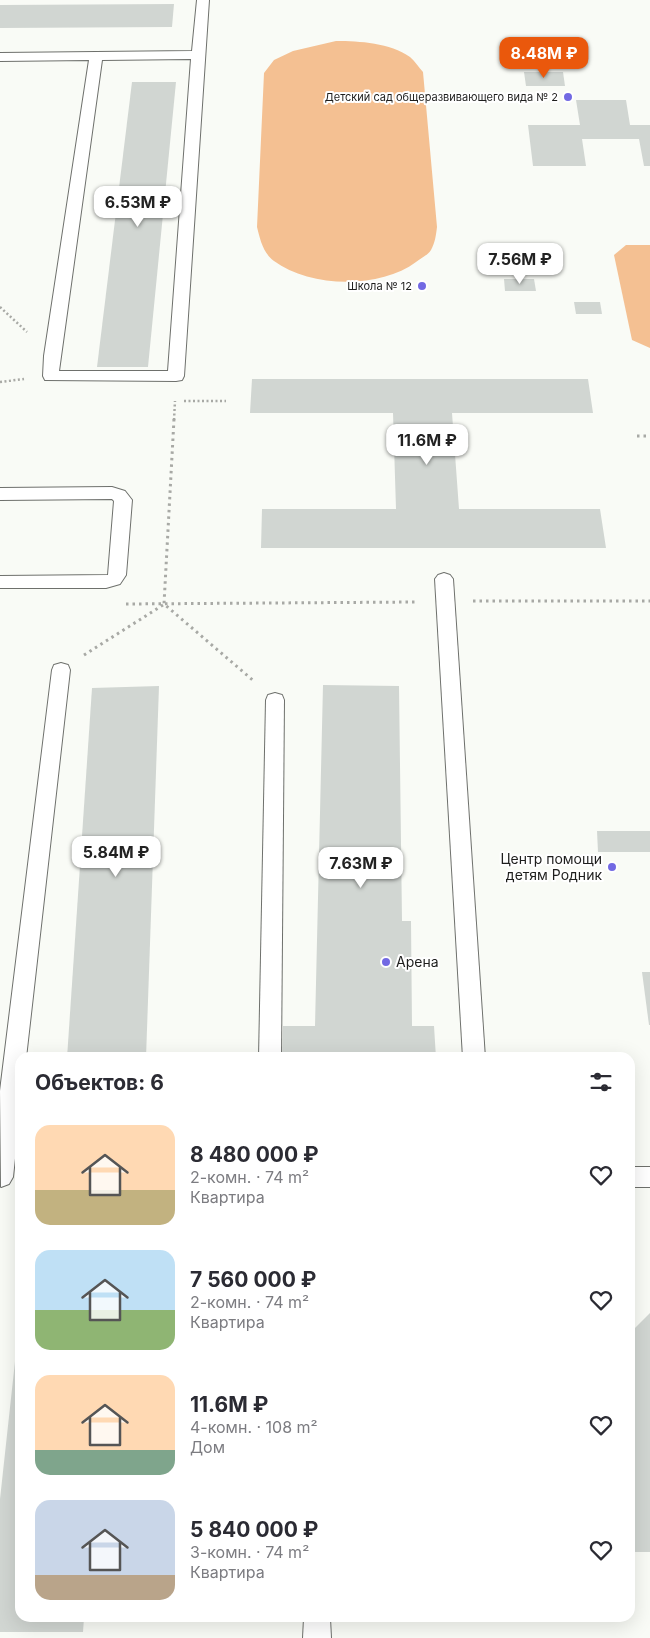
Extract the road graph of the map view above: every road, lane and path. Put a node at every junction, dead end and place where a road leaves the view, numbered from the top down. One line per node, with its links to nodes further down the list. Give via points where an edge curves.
1 (202, 0): 2 (lane)
2 (198, 55): 3 (lane); 5 (lane)
3 (96, 56): 4 (lane); 5 (lane, via 51,376)
4 (0, 57)
5 (176, 376): 16 (path)
6 (188, 401): 7 (path)
7 (226, 401)
8 (637, 436): 9 (path)
9 (650, 436)
10 (0, 494): 12 (lane, via 112,493 123,500 114,580)
11 (444, 579): 14 (lane)
12 (0, 582)
13 (650, 601): 14 (path)
14 (447, 602): 16 (path); 21 (lane)
15 (125, 604): 16 (path)
16 (164, 604): 17 (path); 18 (path)
17 (61, 670): 19 (lane)
18 (275, 700): 20 (lane)
19 (20, 1052)
20 (270, 1052)
21 (474, 1052)
22 (15, 1102): 23 (lane)
23 (7, 1177)
24 (635, 1177): 25 (lane)
25 (650, 1177)
26 (317, 1622): 27 (lane)
27 (317, 1638)

